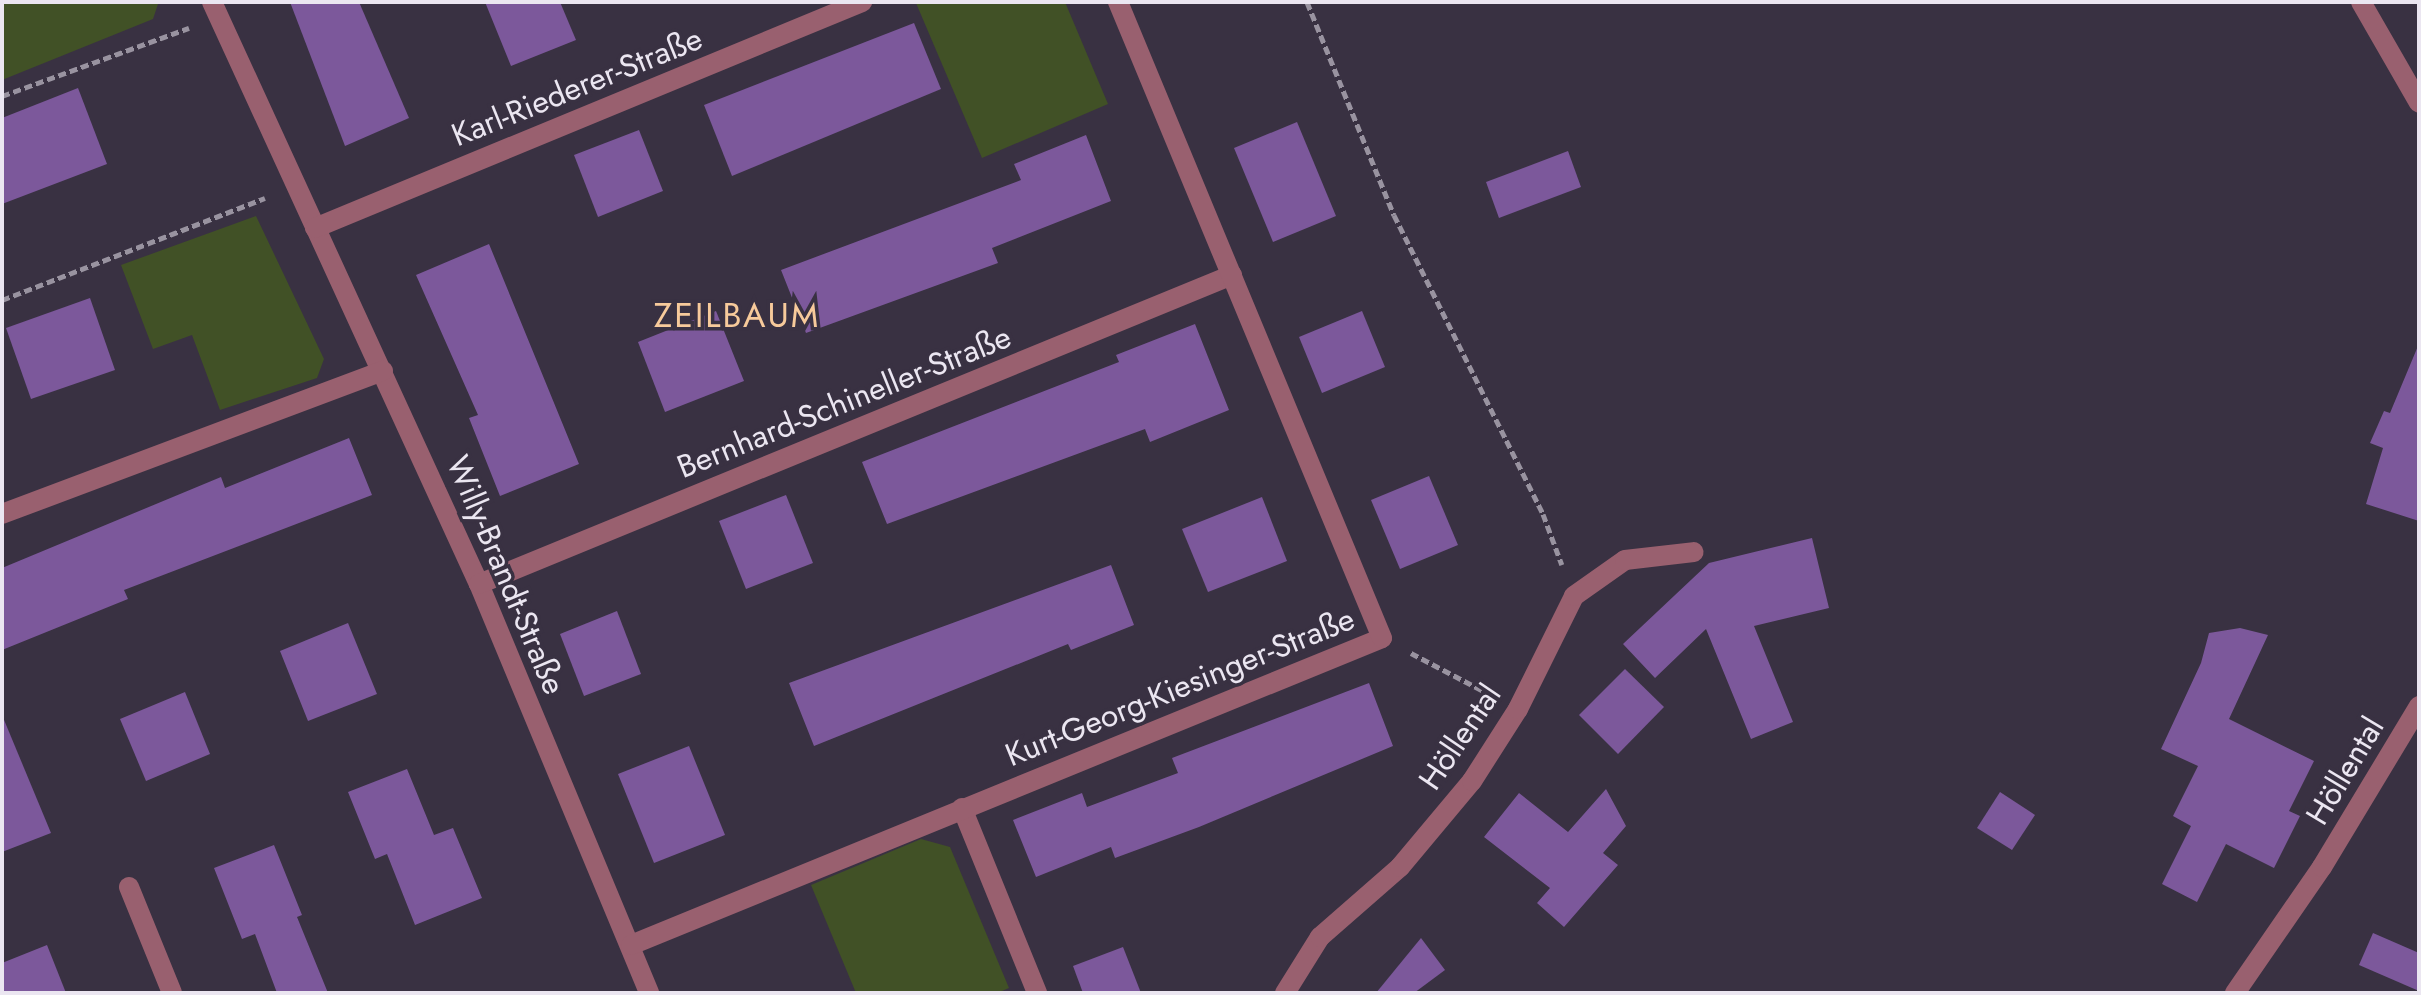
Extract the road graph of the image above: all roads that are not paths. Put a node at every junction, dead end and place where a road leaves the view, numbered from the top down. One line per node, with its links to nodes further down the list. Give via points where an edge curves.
1 (862, 2): 6 (street, Karl-Riederer-Straße)
2 (1118, 2): 7 (street, Kurt-Georg-Kiesinger-Straße)
3 (2361, 2): 5 (street)
4 (216, 10): 6 (street, Willy-Brandt-Straße)
5 (2419, 103)
6 (315, 228): 8 (street, Willy-Brandt-Straße)
7 (1232, 275): 11 (street, Bernhard-Schineller-Straße); 13 (street, Kurt-Georg-Kiesinger-Straße, via 1382,638)
8 (383, 371): 9 (street); 11 (street, Willy-Brandt-Straße)
9 (2, 514)
10 (1694, 552): 19 (street, Höllental, via 1625,560 1574,596 1518,709 1472,781 1400,867 1320,937)
11 (479, 584): 15 (street, Willy-Brandt-Straße)
12 (2419, 706): 20 (street, Höllental, via 2322,867)
13 (962, 808): 15 (street, Kurt-Georg-Kiesinger-Straße); 18 (street)
14 (129, 887): 16 (street)
15 (631, 945): 17 (street, Willy-Brandt-Straße)
16 (172, 993)
17 (649, 993)
18 (1037, 993)
19 (1285, 993)
20 (2235, 993)

